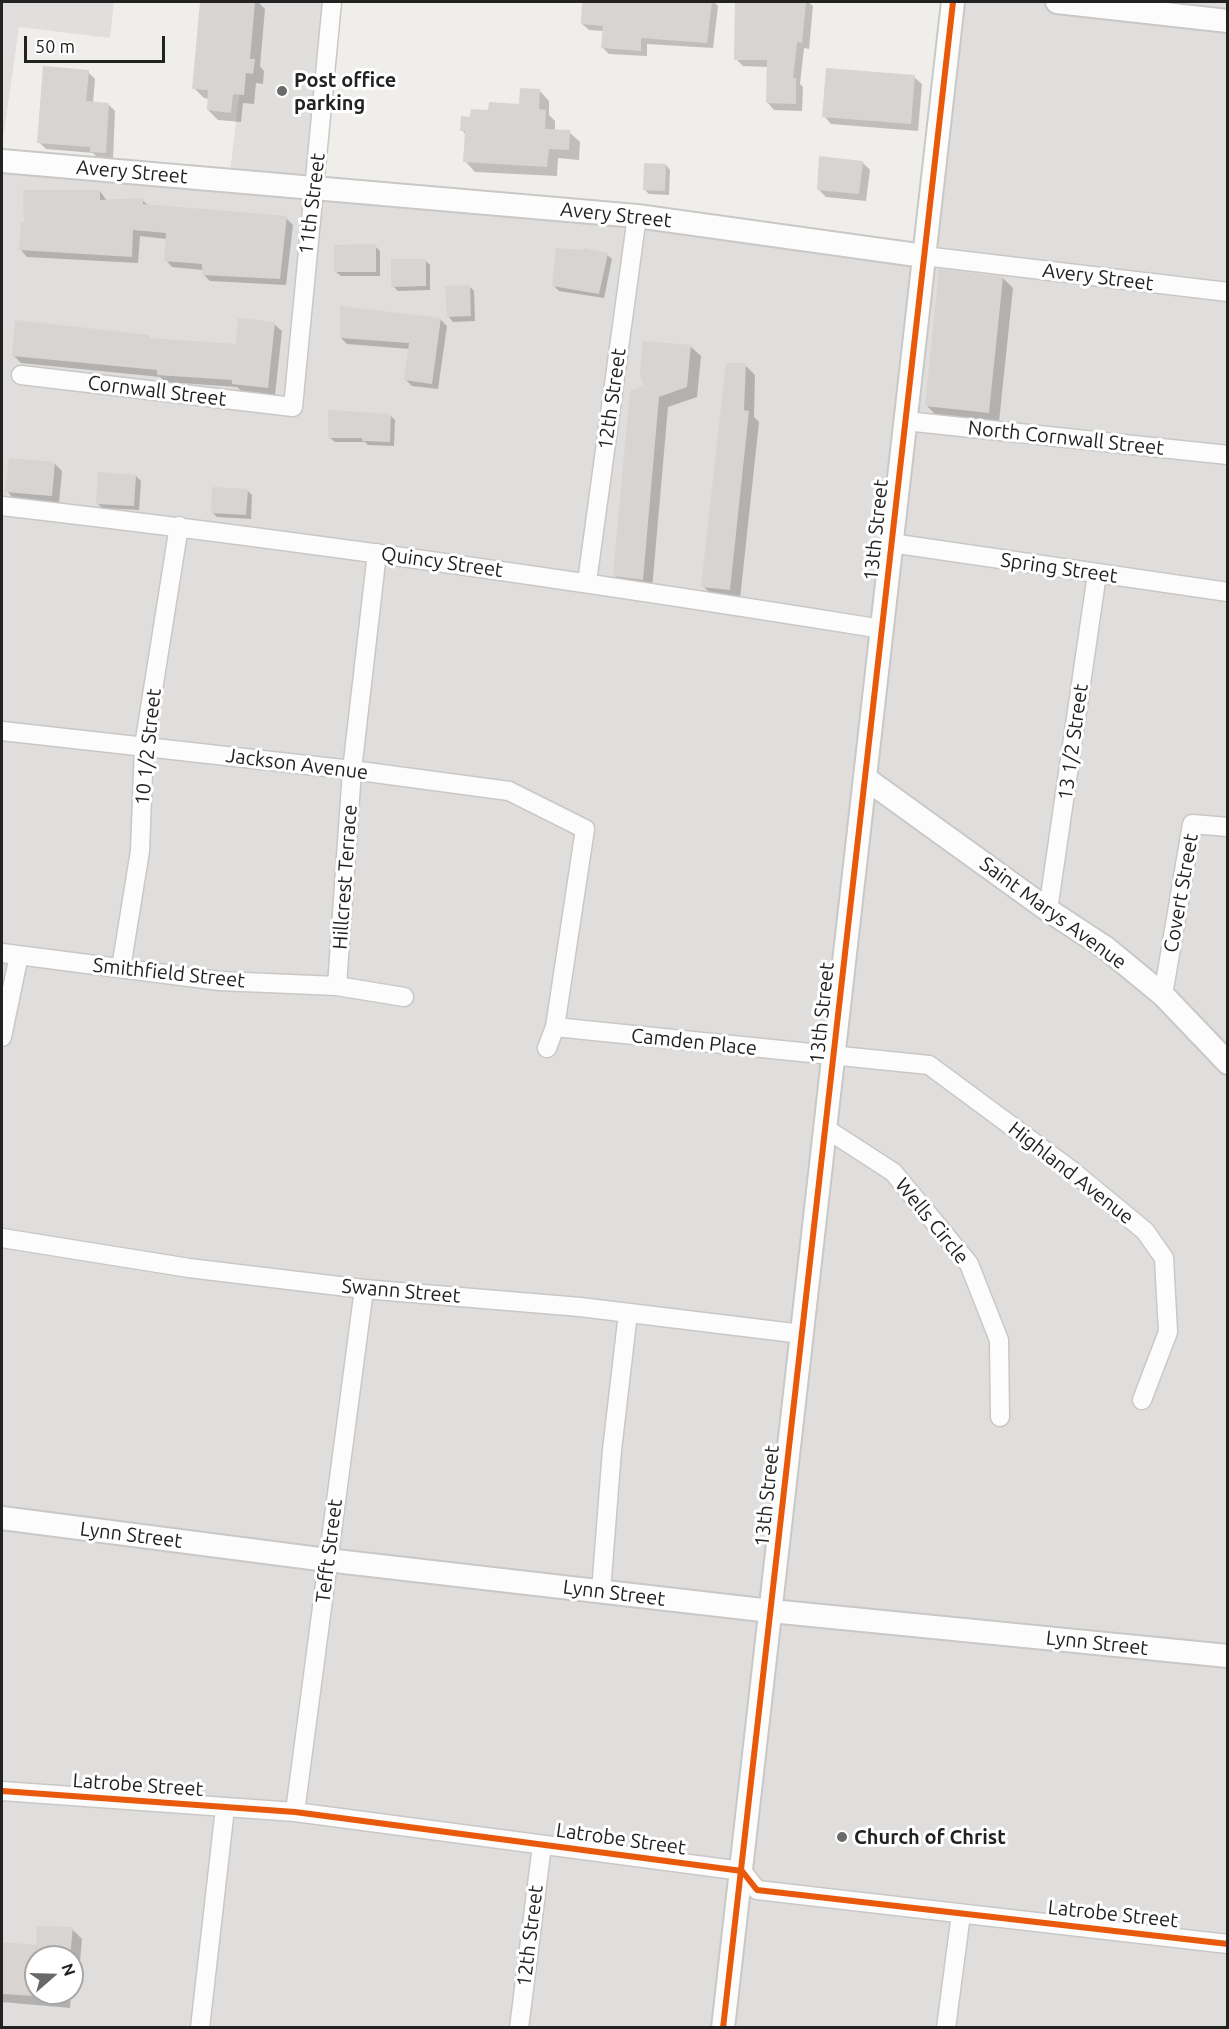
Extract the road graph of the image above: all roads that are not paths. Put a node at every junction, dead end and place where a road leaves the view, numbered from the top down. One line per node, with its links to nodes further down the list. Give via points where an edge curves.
1 (332, 2): 6 (street, 11th Street)
2 (953, 2): 8 (street, 13th Street)
3 (1057, 2): 4 (street)
4 (1227, 21)
5 (2, 161): 6 (street, Avery Street)
6 (314, 189): 7 (street, Avery Street); 11 (street, 11th Street)
7 (637, 216): 8 (street, Avery Street); 19 (street, 12th Street)
8 (924, 256): 9 (street, Avery Street); 12 (street, 13th Street)
9 (1227, 292)
10 (21, 375): 11 (street, Cornwall Street)
11 (293, 407)
12 (905, 421): 13 (street, North Cornwall Street); 16 (street, 13th Street)
13 (1227, 455)
14 (2, 506): 15 (street, Quincy Street)
15 (179, 526): 17 (street, Quincy Street); 23 (street, 10 1/2 Street)
16 (891, 543): 18 (street, Spring Street); 21 (street, 13th Street)
17 (377, 553): 19 (street, Quincy Street); 24 (street, Hillcrest Terrace)
18 (1097, 574): 20 (street, Spring Street); 27 (street, 13 1/2 Street)
19 (587, 582): 21 (street, Quincy Street)
20 (1227, 592)
21 (882, 629): 25 (street, 13th Street)
22 (2, 731): 23 (street, Jackson Avenue)
23 (144, 746): 24 (street, Jackson Avenue); 29 (street, 10 1/2 Street, via 140,851)
24 (352, 770): 30 (street, Hillcrest Terrace); 33 (street, Jackson Avenue, via 509,791 585,829)
25 (865, 778): 27 (street, Saint Marys Avenue); 36 (street, 13th Street)
26 (1227, 827): 31 (street, Covert Street, via 1192,824)
27 (1048, 910): 31 (street, Saint Marys Avenue, via 1106,948)
28 (10, 954): 29 (street, Smithfield Street); 34 (street)
29 (121, 968): 30 (street, Smithfield Street, via 220,981)
30 (337, 986): 32 (street, Smithfield Street)
31 (1163, 995): 37 (street, Saint Marys Avenue)
32 (404, 998)
33 (555, 1027): 35 (street); 36 (street, Camden Place)
34 (2, 1037)
35 (547, 1048)
36 (833, 1057): 38 (street, 13th Street); 43 (street, Highland Avenue, via 929,1065 1071,1170 1145,1231 1164,1258 1168,1332)
37 (1227, 1063)
38 (825, 1128): 42 (street, 13th Street); 44 (street, Wells Circle, via 893,1172 969,1264 999,1340)
39 (2, 1238): 40 (street, Swann Street, via 189,1268)
40 (364, 1289): 41 (street, Swann Street); 46 (street, Tefft Street)
41 (628, 1313): 42 (street, Swann Street); 47 (street)
42 (802, 1334): 48 (street, 13th Street)
43 (1142, 1400)
44 (1000, 1417)
45 (2, 1518): 46 (street, Lynn Street)
46 (327, 1560): 47 (street, Lynn Street); 52 (street, Tefft Street)
47 (601, 1591): 48 (street, Lynn Street)
48 (771, 1611): 49 (street, Lynn Street); 54 (street, 13th Street)
49 (1227, 1656)
50 (2, 1791): 51 (street, Latrobe Street)
51 (225, 1808): 52 (street, Latrobe Street); 57 (street)
52 (296, 1812): 53 (street, Latrobe Street)
53 (542, 1845): 54 (street, Latrobe Street); 58 (street, 12th Street)
54 (742, 1871): 55 (street, Latrobe Street, via 757,1890); 59 (street, 13th Street)
55 (961, 1914): 56 (street, Latrobe Street); 60 (street)
56 (1227, 1944)
57 (200, 2028)
58 (519, 2028)
59 (723, 2028)
60 (946, 2028)

